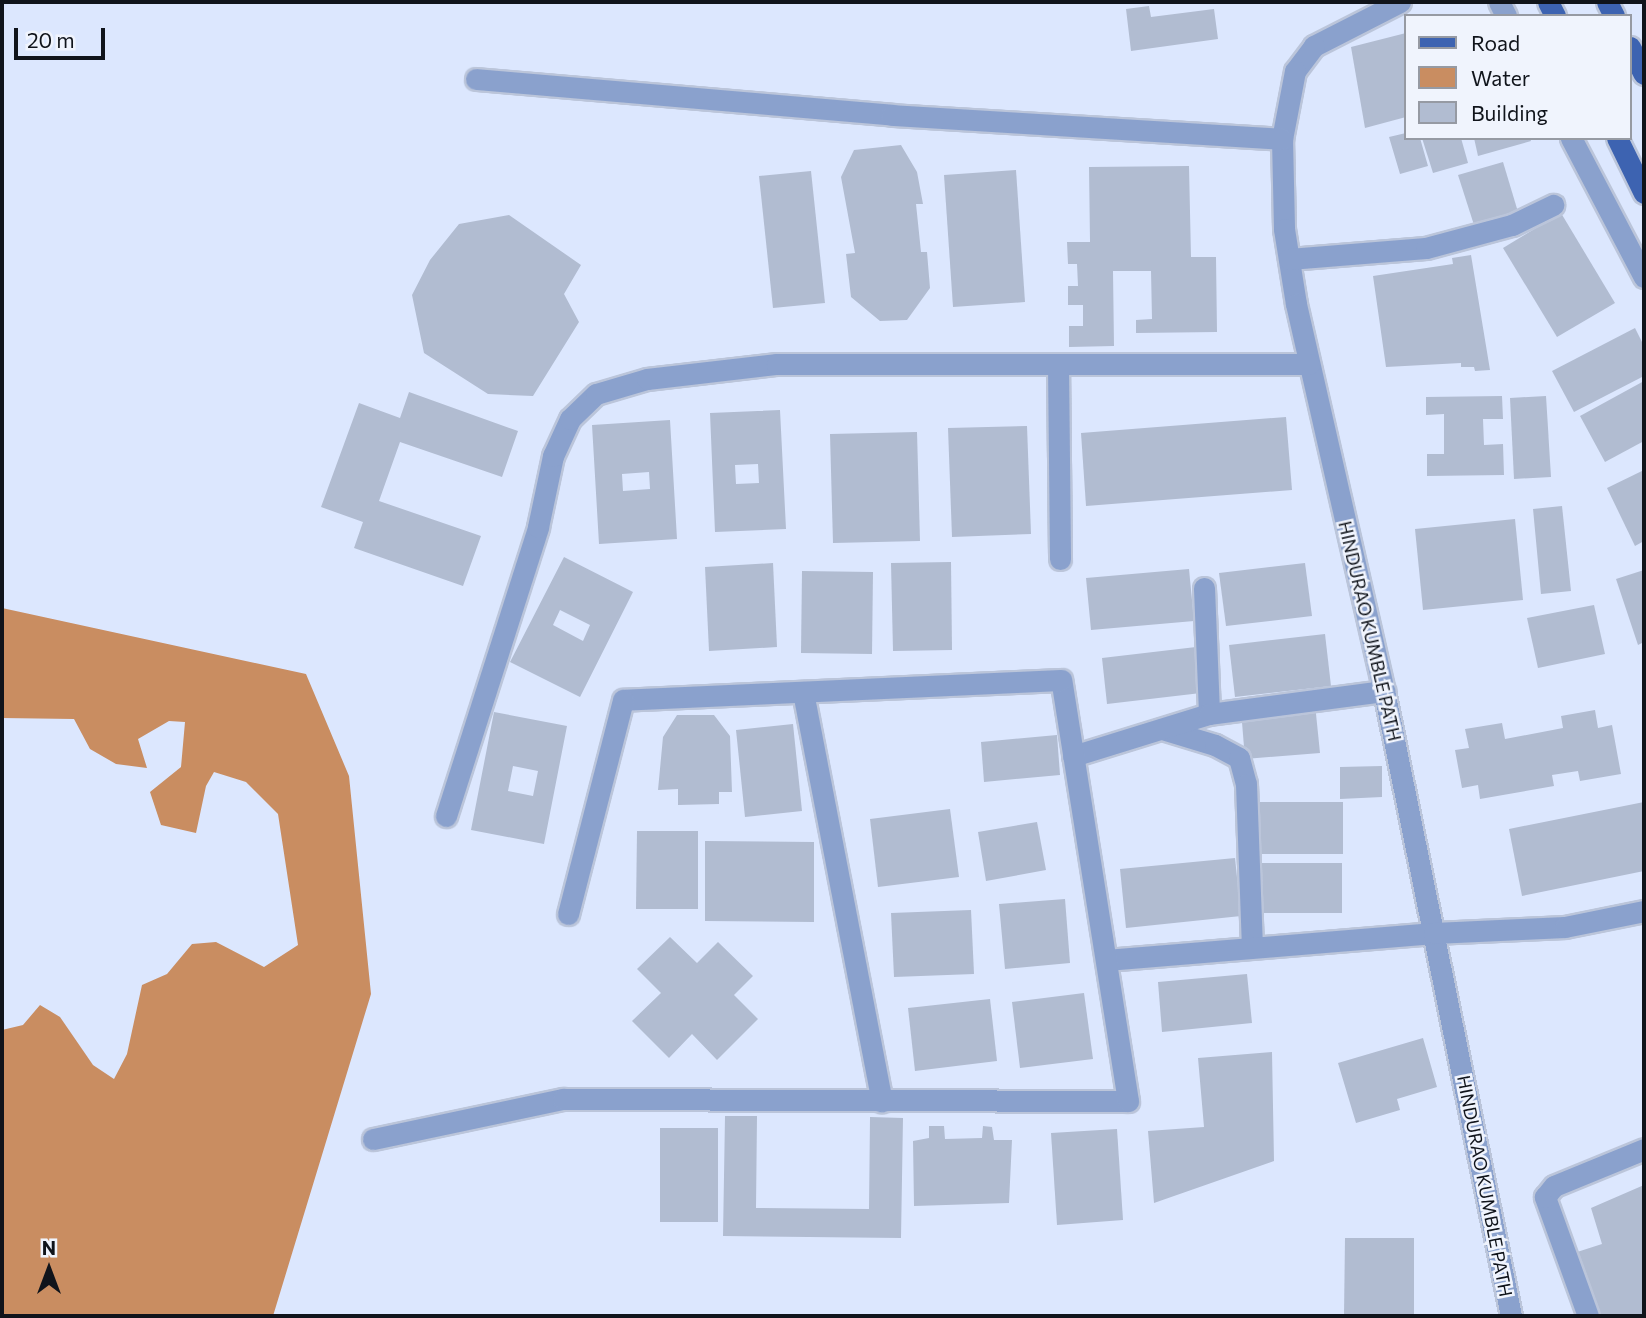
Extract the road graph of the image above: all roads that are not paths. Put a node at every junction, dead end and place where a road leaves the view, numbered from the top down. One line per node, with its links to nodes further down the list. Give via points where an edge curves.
1 (1400, 2): 5 (street, HINDURAO KUMBLE PATH, via 1314,46 1295,71)
2 (1632, 51): 3 (main road)
3 (1644, 74)
4 (476, 79): 5 (street, via 892,115)
5 (1282, 139): 10 (street, HINDURAO KUMBLE PATH)
6 (1572, 140): 11 (street)
7 (1618, 140): 8 (main road)
8 (1644, 193)
9 (1553, 205): 10 (street, via 1512,225 1426,248)
10 (1289, 259): 13 (street, HINDURAO KUMBLE PATH)
11 (1644, 277)
12 (1058, 364): 13 (street); 14 (street); 21 (street, via 777,364 647,379 596,394 570,419 553,456 538,527)
13 (1309, 364): 16 (street, HINDURAO KUMBLE PATH)
14 (1060, 559)
15 (1204, 588): 18 (street)
16 (1384, 691): 18 (street); 24 (street, HINDURAO KUMBLE PATH)
17 (803, 692): 20 (street, via 1061,680); 23 (street, via 623,700); 27 (street)
18 (1209, 714): 19 (street)
19 (1162, 729): 20 (street); 25 (street, via 1239,758 1246,784)
20 (1073, 756): 26 (street)
21 (446, 816)
22 (1644, 911): 24 (street, via 1565,927)
23 (568, 914)
24 (1434, 933): 25 (street); 30 (street, HINDURAO KUMBLE PATH)
25 (1252, 947): 26 (street)
26 (1106, 960): 27 (street, via 1128,1101)
27 (882, 1101): 28 (street, via 563,1099)
28 (373, 1139)
29 (1644, 1149): 31 (street, via 1554,1186 1545,1197)
30 (1511, 1316)
31 (1588, 1316)

